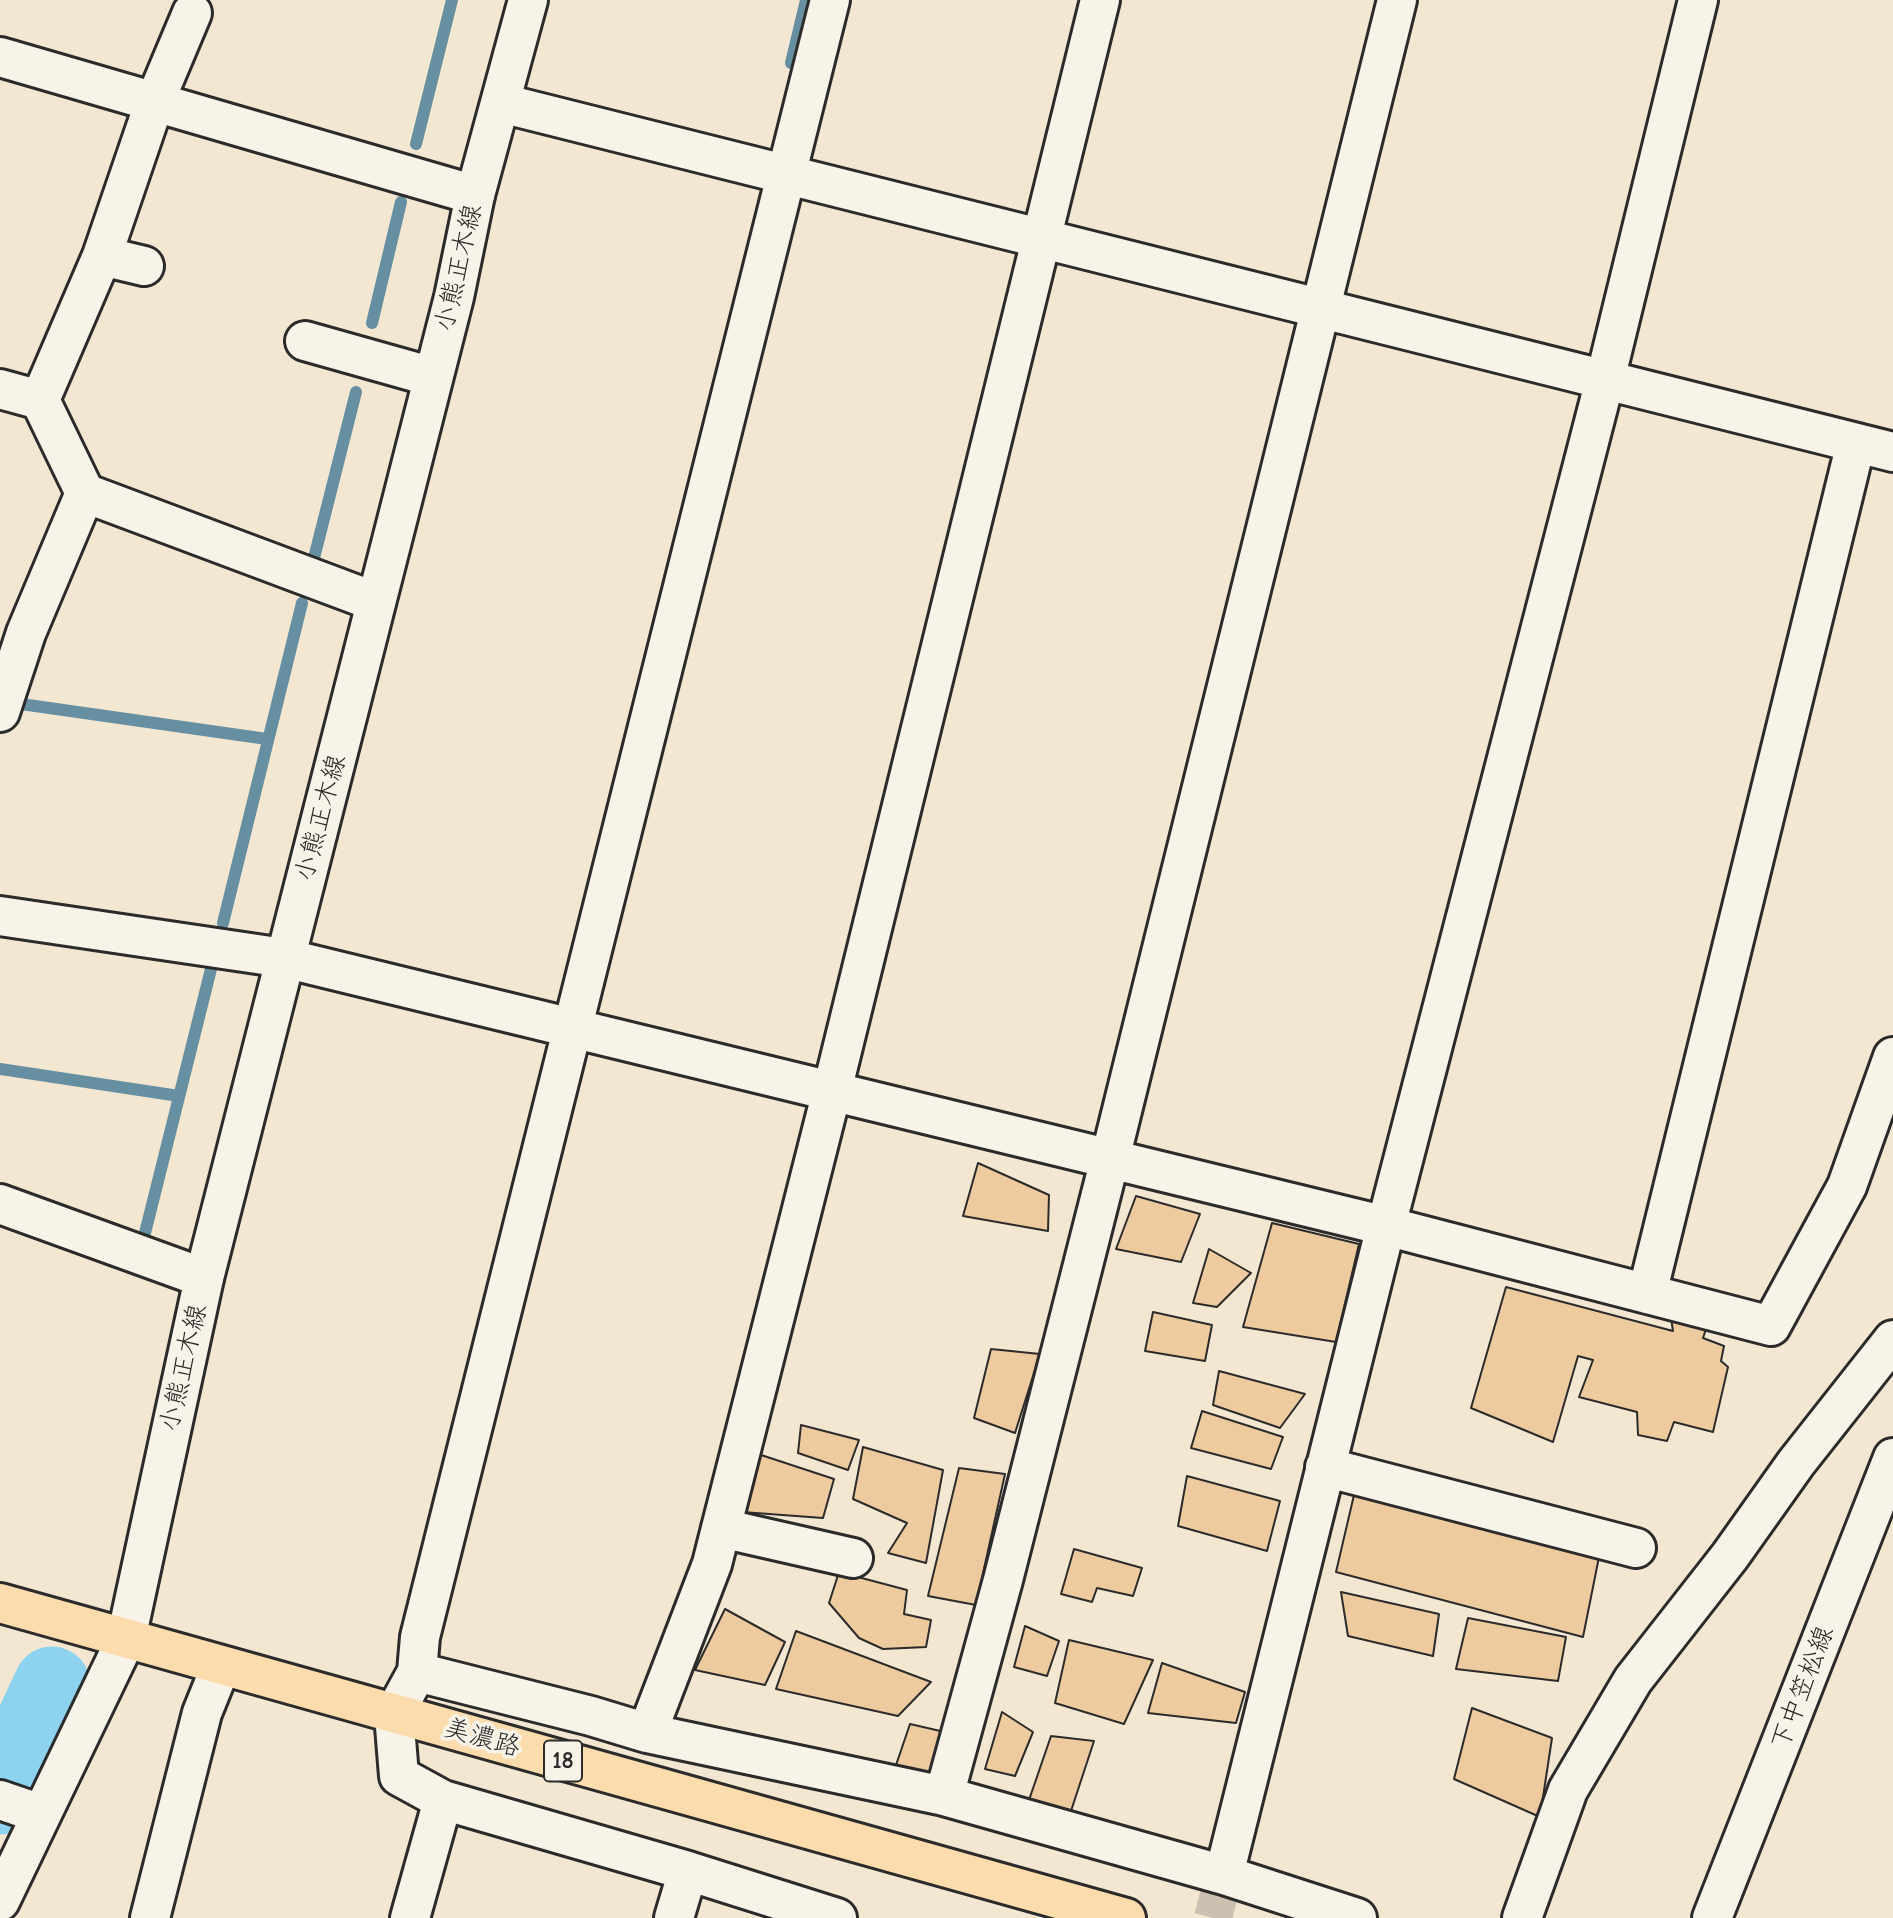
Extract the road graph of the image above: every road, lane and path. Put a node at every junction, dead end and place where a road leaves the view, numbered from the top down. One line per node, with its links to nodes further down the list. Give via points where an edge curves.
1 (528, 0): 9 (street, 小熊正木線)
2 (830, 0): 10 (street)
3 (1100, 0): 12 (street)
4 (1397, 0): 15 (street)
5 (1698, 0): 18 (street)
6 (192, 13): 8 (street)
7 (0, 57): 8 (street)
8 (155, 101): 11 (street); 13 (street)
9 (501, 103): 10 (street); 11 (street, 小熊正木線)
10 (788, 174): 12 (street); 29 (street)
11 (475, 195): 17 (street, 小熊正木線)
12 (1041, 238): 15 (street); 31 (street)
13 (102, 256): 14 (street); 20 (street)
14 (144, 266)
15 (1321, 309): 18 (street); 32 (street)
16 (305, 341): 17 (street)
17 (433, 377): 24 (street, 小熊正木線)
18 (1605, 380): 21 (street); 34 (street)
19 (0, 389): 20 (street)
20 (40, 400): 23 (street)
21 (1856, 443): 22 (street); 36 (street)
22 (1893, 452)
23 (85, 493): 24 (street); 25 (street)
24 (376, 602): 28 (street, 小熊正木線)
25 (13, 628): 26 (street)
26 (0, 712)
27 (0, 916): 28 (street)
28 (284, 958): 29 (street); 35 (street, 小熊正木線)
29 (574, 1028): 31 (street); 46 (street, via 420,1637)
30 (1893, 1057): 36 (street, via 1847,1186 1771,1326)
31 (832, 1091): 32 (street); 40 (street)
32 (1110, 1159): 34 (street); 49 (street)
33 (0, 1203): 35 (street)
34 (1386, 1226): 36 (street); 39 (street)
35 (204, 1278): 44 (street, 小熊正木線)
36 (1647, 1294)
37 (1893, 1340): 62 (street, via 1633,1680 1567,1790)
38 (1893, 1458): 63 (street, 下中笠松線)
39 (1325, 1467): 41 (street); 54 (street)
40 (721, 1528): 42 (street); 48 (street)
41 (1636, 1548)
42 (853, 1558)
43 (0, 1603): 44 (main road, 美濃路 / 18)
44 (126, 1639): 45 (main road, 美濃路 / 18); 52 (street, 小熊正木線)
45 (221, 1665): 47 (main road, 美濃路 / 18); 56 (street, via 202,1713)
46 (417, 1672): 47 (street); 48 (street)
47 (394, 1714): 51 (street, via 399,1776); 60 (main road, 美濃路 / 18)
48 (647, 1733): 49 (street)
49 (944, 1796): 54 (street)
50 (0, 1800): 52 (street)
51 (443, 1800): 53 (street); 57 (street)
52 (41, 1814): 55 (street, 小熊正木線)
53 (688, 1871): 58 (street); 59 (street)
54 (1224, 1875): 61 (street)
55 (0, 1901)
56 (150, 1918)
57 (410, 1918)
58 (674, 1918)
59 (837, 1918)
60 (1126, 1918)
61 (1357, 1918)
62 (1522, 1918)
63 (1712, 1918)

